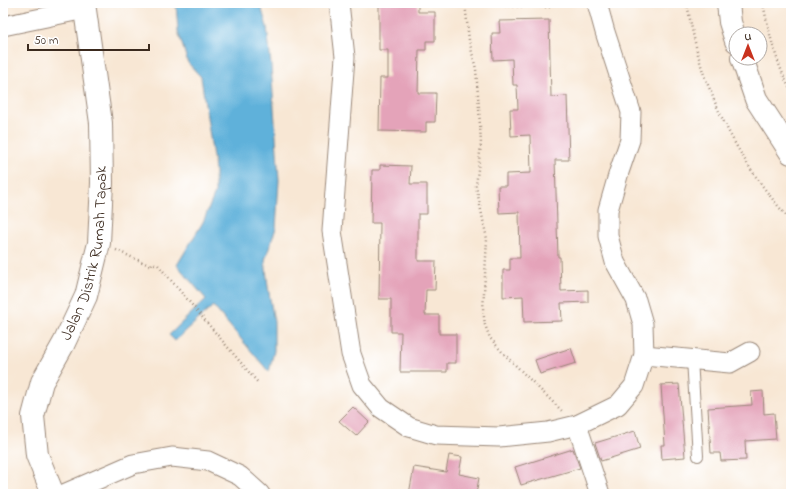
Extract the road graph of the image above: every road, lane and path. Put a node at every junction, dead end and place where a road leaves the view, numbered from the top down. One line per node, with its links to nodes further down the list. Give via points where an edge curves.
1 (339, 3): 20 (street, via 345,57 332,231 351,354 362,385 381,408 409,427 436,435 499,437 548,432)
2 (550, 3): 7 (path, via 550,7)
3 (597, 3): 17 (street, via 631,112 630,140 608,210 608,236 615,262 636,300 643,324)
4 (687, 3): 14 (path, via 703,73 722,118 753,173)
5 (728, 3): 10 (street)
6 (763, 3): 12 (path, via 770,39)
7 (465, 4): 20 (path, via 469,40 476,69 479,108 480,144 476,186 487,239 483,310 485,325 490,338 503,353)
8 (85, 6): 9 (street); 15 (street, Jalan Distrik Rumah Tapak, via 101,123)
9 (3, 26)
10 (731, 26)
11 (745, 66): 13 (street, via 756,99)
12 (791, 91)
13 (791, 153)
14 (791, 221)
15 (99, 243): 19 (path, via 151,266 152,263 158,265); 22 (street, Jalan Distrik Rumah Tapak, via 86,296 42,382 33,416 37,455)
16 (750, 352): 18 (street, via 730,363)
17 (644, 355): 18 (street); 20 (street, via 634,386 618,405)
18 (692, 360): 21 (lane)
19 (259, 384)
20 (577, 425): 25 (street)
21 (698, 456)
22 (53, 494)
23 (64, 494): 24 (street, via 133,464 172,457 208,461 240,476)
24 (260, 494)
25 (600, 494)

